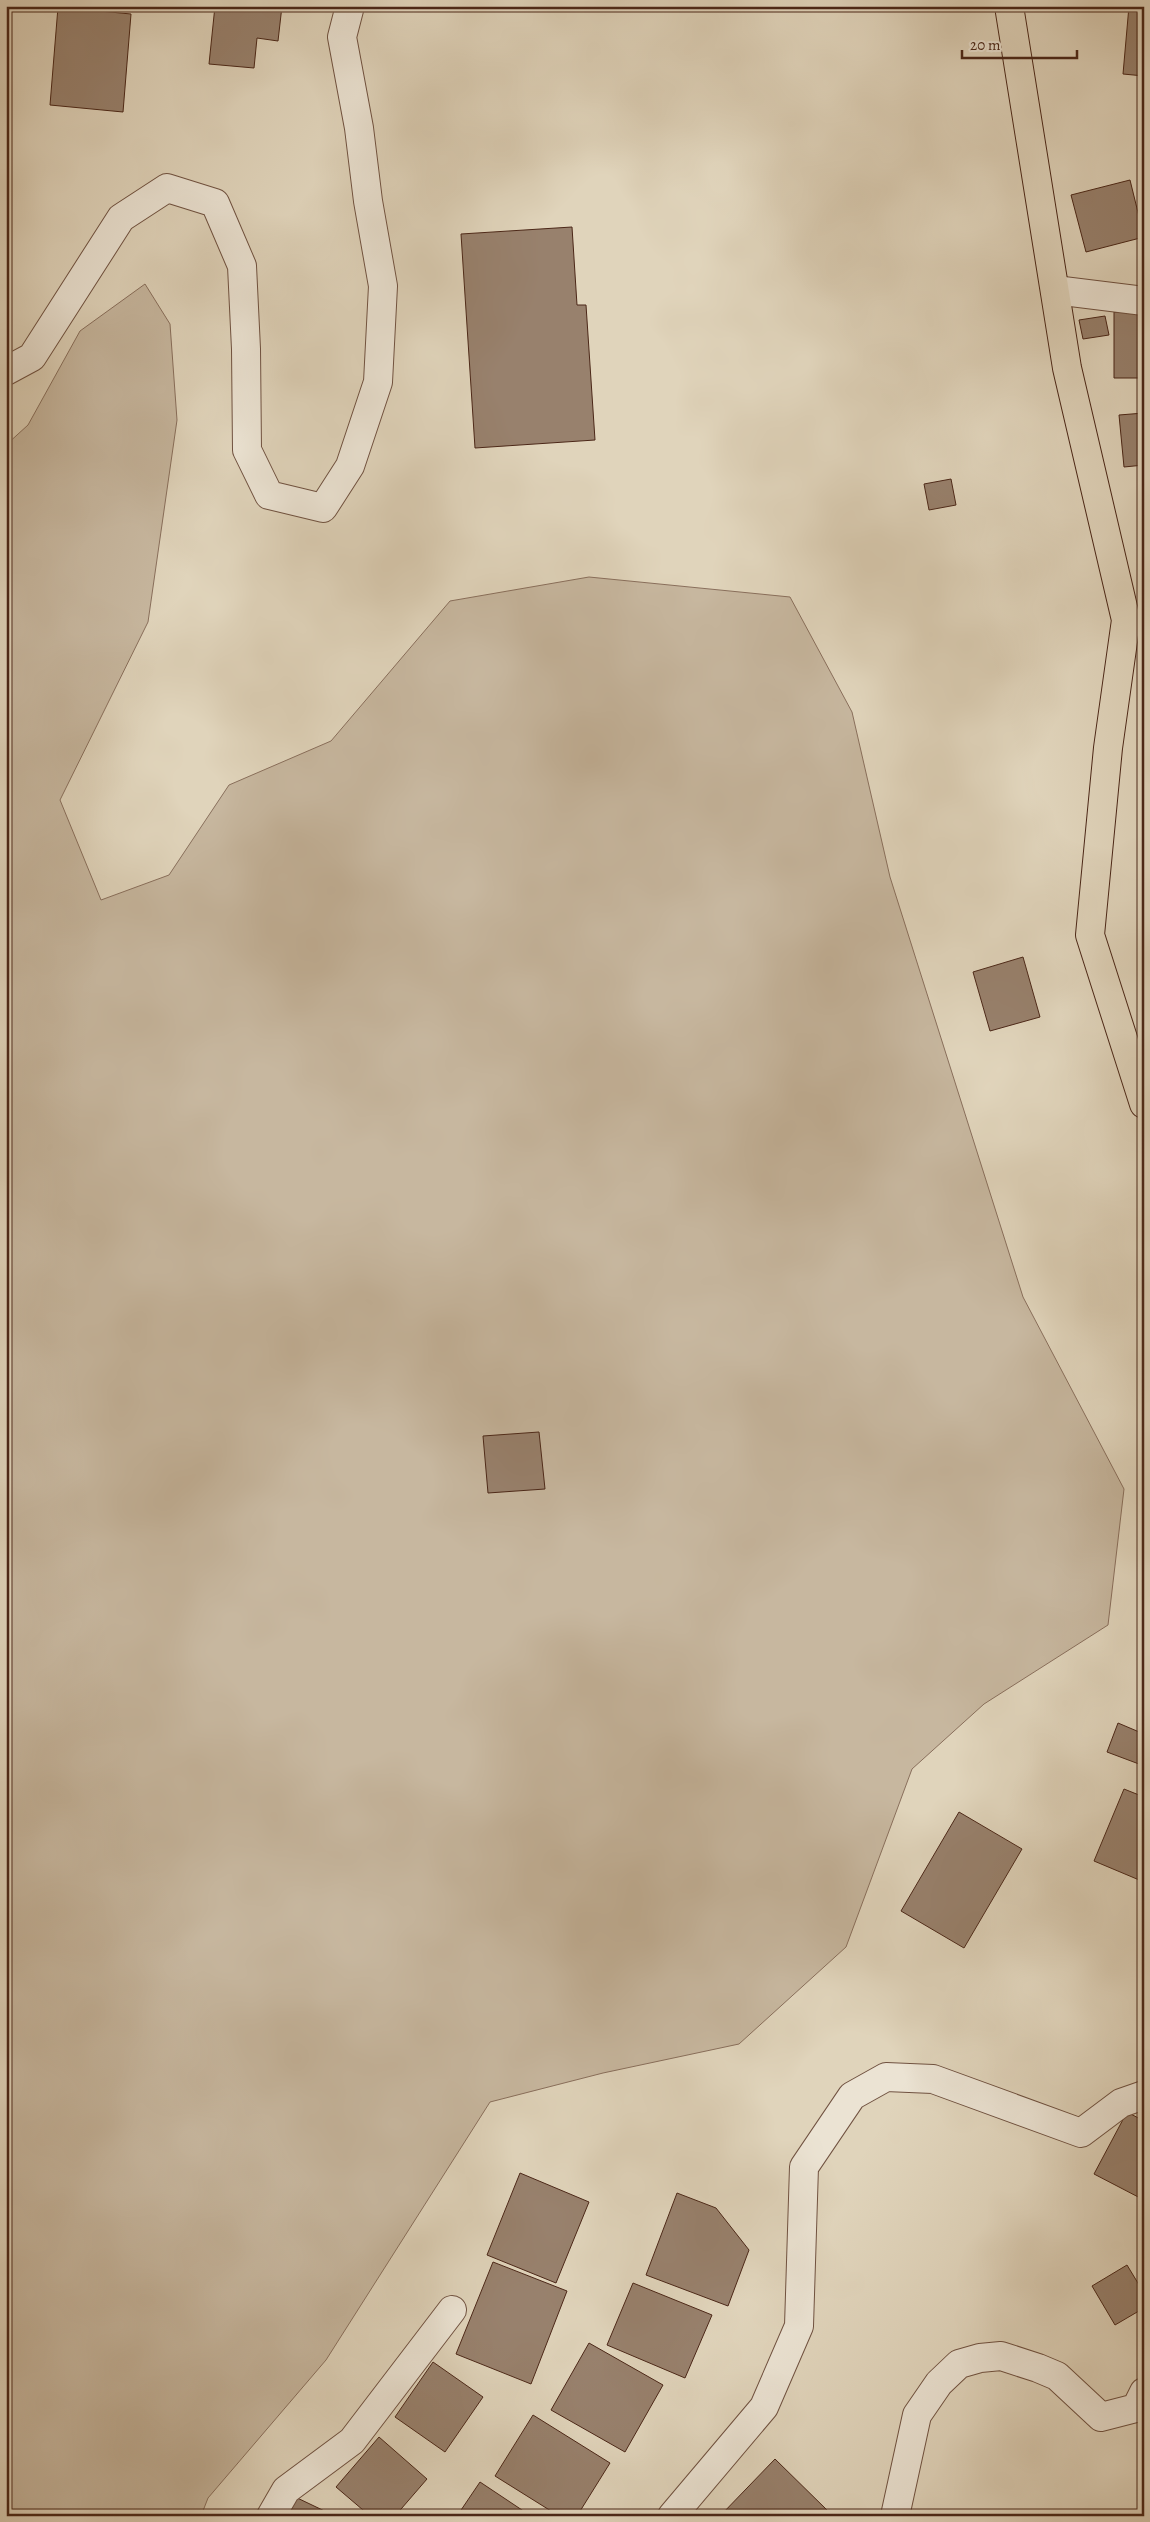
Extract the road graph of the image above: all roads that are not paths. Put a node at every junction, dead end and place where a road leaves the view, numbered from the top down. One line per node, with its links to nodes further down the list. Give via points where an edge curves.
1 (350, 6): 5 (street, via 342,37 383,286 378,382 350,466 323,508 269,495 247,450 242,266 215,203 167,188 122,218 32,357)
2 (1009, 6): 3 (main road)
3 (1055, 290): 4 (street); 6 (main road, via 1067,368 1126,620 1108,748 1090,935)
4 (1144, 301)
5 (6, 371)
6 (1144, 1104)
7 (1144, 2095): 11 (street, via 1121,2104 1081,2133 934,2079 886,2077 852,2096 804,2167 799,2326 764,2407)
8 (452, 2310): 10 (street, via 352,2441 286,2490)
9 (1144, 2392): 12 (street, via 1136,2408 1101,2417 1057,2376 1038,2368 1002,2356 959,2364 939,2383 917,2415)
10 (271, 2516)
11 (672, 2516)
12 (895, 2516)

